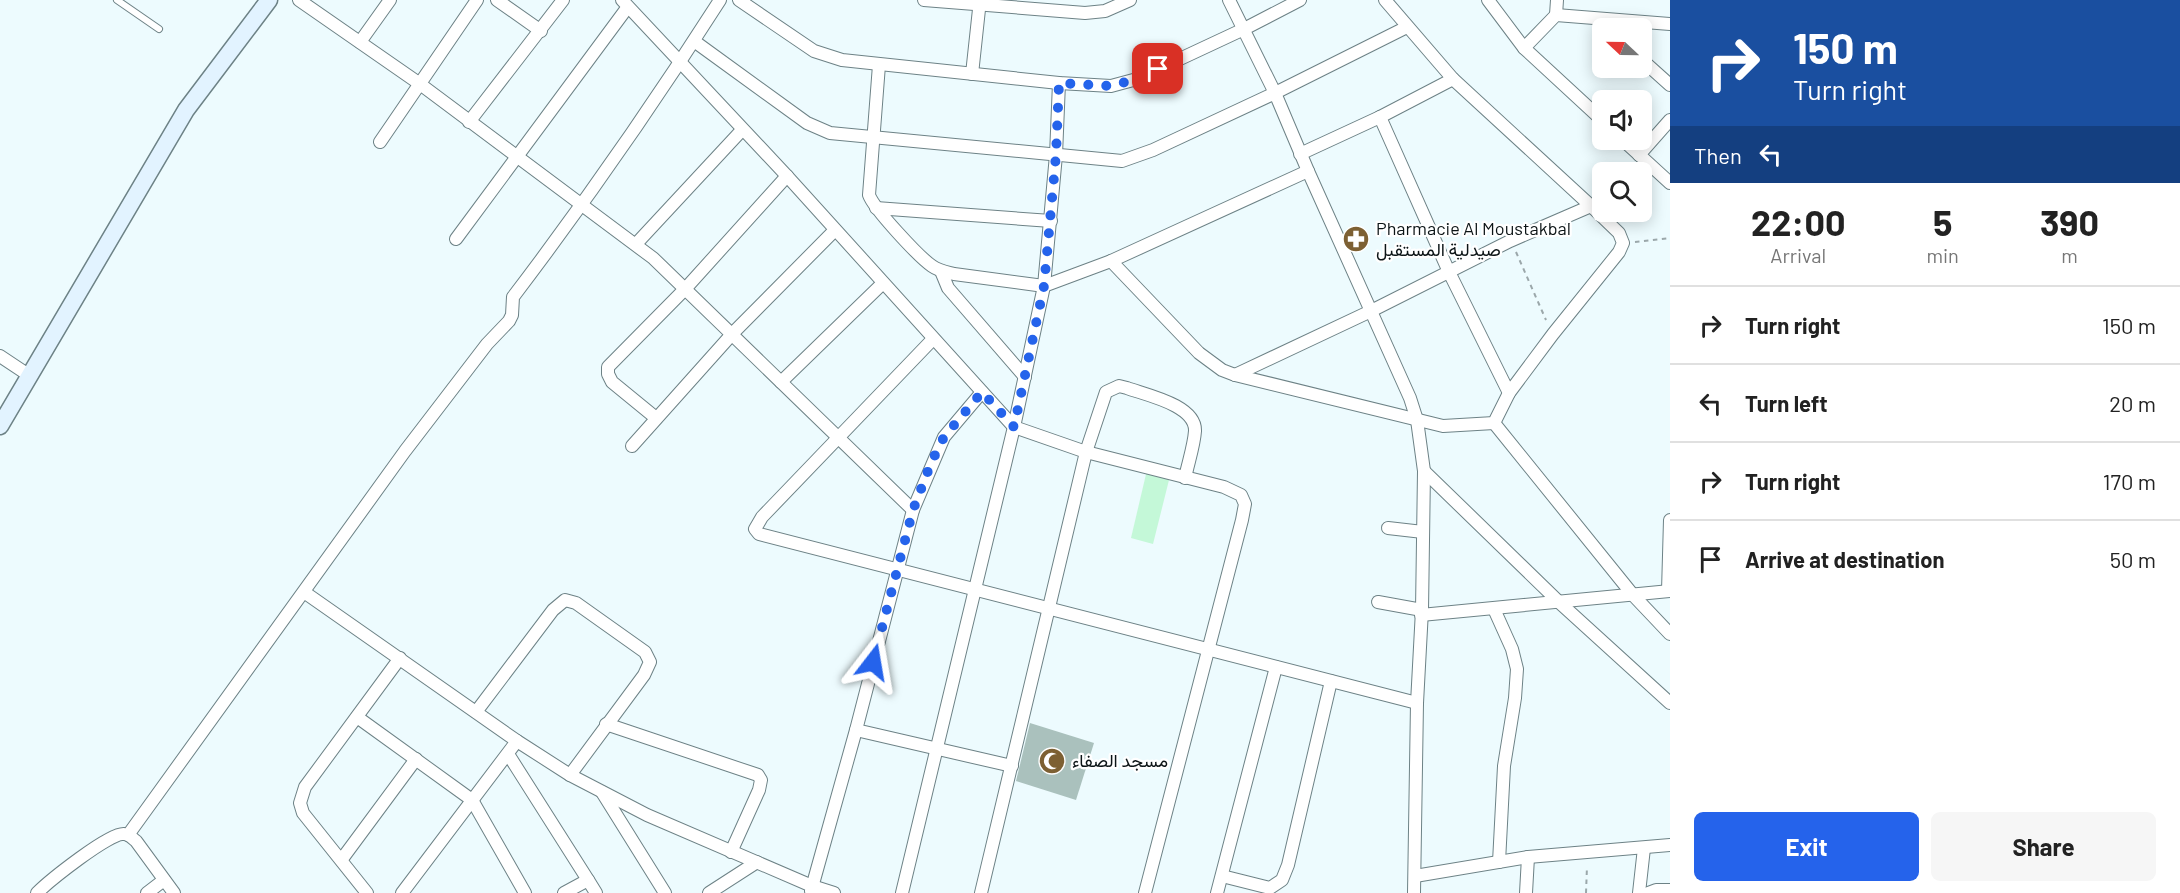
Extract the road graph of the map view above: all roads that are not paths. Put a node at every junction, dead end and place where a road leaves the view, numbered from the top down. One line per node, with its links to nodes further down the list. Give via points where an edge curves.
1 (117, 0): 24 (lane)
2 (268, 0): 72 (street, via 186,111)
3 (299, 0): 28 (street)
4 (390, 0): 28 (street)
5 (477, 0): 36 (street)
6 (497, 0): 26 (street)
7 (563, 0): 26 (street)
8 (720, 0): 27 (street)
9 (739, 0): 31 (street, via 819,53)
10 (924, 0): 17 (street)
11 (1130, 0): 17 (street, via 1094,12)
12 (1229, 0): 25 (street)
13 (1300, 0): 25 (street)
14 (1385, 0): 23 (street)
15 (1488, 0): 29 (street)
16 (1557, 0): 19 (street)
17 (980, 3): 33 (street)
18 (625, 4): 30 (street); 50 (street)
19 (1556, 15): 20 (street); 29 (street)
20 (1596, 18)
21 (1652, 23): 22 (street)
22 (1670, 24)
23 (1407, 27): 34 (street); 38 (street)
24 (159, 29)
25 (1244, 30): 35 (street, via 1121,84); 38 (street)
26 (541, 31): 42 (street)
27 (694, 41): 30 (street); 44 (street, via 807,123 830,133)
28 (360, 42): 36 (street)
29 (1524, 48): 39 (street)
30 (680, 63): 43 (street); 54 (street)
31 (879, 64): 33 (street); 44 (street)
32 (1652, 69): 37 (street)
33 (972, 74): 35 (street)
34 (1453, 79): 40 (street); 55 (street)
35 (1059, 83): 48 (street)
36 (420, 84): 42 (street); 45 (street)
37 (1670, 85)
38 (1275, 93): 47 (street); 48 (street, via 1130,159)
39 (1592, 111)
40 (1380, 117): 47 (street); 63 (street)
41 (1670, 120): 49 (street)
42 (469, 122): 50 (street)
43 (742, 130): 52 (street); 60 (street)
44 (873, 138): 48 (street); 56 (street, via 868,189)
45 (380, 142)
46 (1634, 150): 49 (street)
47 (1300, 154): 51 (street)
48 (1056, 155): 57 (street)
49 (1640, 155): 53 (street)
50 (518, 157): 54 (street); 59 (street)
51 (1308, 171): 61 (street); 67 (street)
52 (788, 176): 58 (street); 66 (street)
53 (1670, 183)
54 (582, 203): 60 (street); 94 (street, via 513,297 509,321 405,451)
55 (1591, 206): 63 (street); 76 (street, via 1619,233 1623,243)
56 (876, 208): 57 (street); 62 (street, via 929,264)
57 (1051, 221): 65 (street)
58 (835, 230): 64 (street); 68 (street)
59 (456, 239)
60 (636, 244): 66 (street)
61 (1111, 261): 65 (street); 71 (street, via 1199,353)
62 (941, 271): 65 (street); 73 (street, via 948,288)
63 (1449, 272): 67 (street); 76 (street)
64 (883, 283): 69 (street); 74 (street)
65 (1044, 286): 73 (street)
66 (686, 288): 68 (street); 77 (street, via 612,361 608,370 609,378)
67 (1371, 311): 71 (street); 78 (street)
68 (733, 333): 74 (street); 77 (street)
69 (933, 339): 75 (street); 82 (street)
70 (0, 356): 72 (street)
71 (1235, 375): 78 (street)
72 (30, 376): 80 (street)
73 (1025, 377): 81 (street)
74 (781, 382): 82 (street)
75 (982, 392): 81 (street); 87 (street, via 944,437)
76 (1509, 393): 79 (street)
77 (656, 418): 83 (street)
78 (1417, 420): 79 (street, via 1443,426); 85 (street)
79 (1494, 423): 95 (street)
80 (0, 426)
81 (1014, 427): 84 (street); 92 (street)
82 (839, 436): 87 (street); 91 (street, via 762,517 756,532)
83 (632, 446)
84 (1086, 452): 86 (street); 86 (street, via 1106,392 1119,386 1127,388 1191,415 1195,430); 98 (street)
85 (1424, 471): 90 (street); 97 (street)
86 (1185, 478): 102 (street, via 1237,492 1245,504)
87 (913, 510): 91 (street)
88 (1670, 520): 93 (street)
89 (1388, 528): 90 (street)
90 (1423, 532): 100 (street)
91 (896, 571): 92 (street); 111 (street)
92 (975, 590): 98 (street); 113 (street)
93 (1669, 591): 95 (street)
94 (304, 592): 103 (street); 120 (street)
95 (1633, 595): 97 (street); 101 (street)
96 (1378, 602): 100 (street)
97 (1560, 603): 99 (street); 107 (street)
98 (1048, 609): 102 (street); 116 (street)
99 (1494, 609): 100 (street); 127 (street, via 1517,669 1504,766)
100 (1421, 613): 106 (street)
101 (1670, 634)
102 (1210, 650): 104 (street); 147 (street)
103 (400, 658): 108 (street); 109 (street)
104 (1276, 667): 105 (street); 128 (street)
105 (1331, 681): 106 (street); 128 (street, via 1288,865 1281,880 1270,888)
106 (1417, 703): 129 (street)
107 (1670, 703)
108 (476, 712): 110 (street, via 552,610 570,600 650,658 644,675); 112 (street)
109 (357, 717): 115 (street); 125 (street, via 300,797 303,813)
110 (606, 724): 117 (street); 123 (street, via 758,775 759,790)
111 (856, 730): 113 (street); 132 (street)
112 (517, 741): 114 (street); 117 (street)
113 (935, 749): 116 (street); 145 (street)
114 (508, 754): 119 (street); 131 (street)
115 (416, 759): 119 (street); 125 (street)
116 (1012, 766): 146 (street)
117 (570, 775): 118 (street)
118 (602, 792): 123 (street); 142 (street)
119 (472, 800): 138 (street); 139 (street)
120 (128, 835): 130 (street); 134 (street, via 115,835 102,843)
121 (1670, 845): 122 (street)
122 (1644, 848): 124 (street); 151 (street)
123 (731, 852): 126 (street)
124 (1528, 857): 127 (street); 150 (street)
125 (342, 859): 137 (street)
126 (757, 862): 132 (street); 143 (street)
127 (1499, 862): 129 (street)
128 (1221, 876): 148 (street)
129 (1415, 876): 149 (street)
130 (164, 880): 135 (street); 136 (street)
131 (588, 880): 140 (street); 141 (street)
132 (811, 889): 144 (street)
133 (1670, 890): 152 (street)
134 (37, 893)
135 (147, 893)
136 (174, 893)
137 (367, 893)
138 (402, 893)
139 (525, 893)
140 (564, 893)
141 (596, 893)
142 (665, 893)
143 (709, 893)
144 (834, 893)
145 (902, 893)
146 (981, 893)
147 (1145, 893)
148 (1217, 893)
149 (1414, 893)
150 (1526, 893)
151 (1639, 893)
152 (1648, 893)

